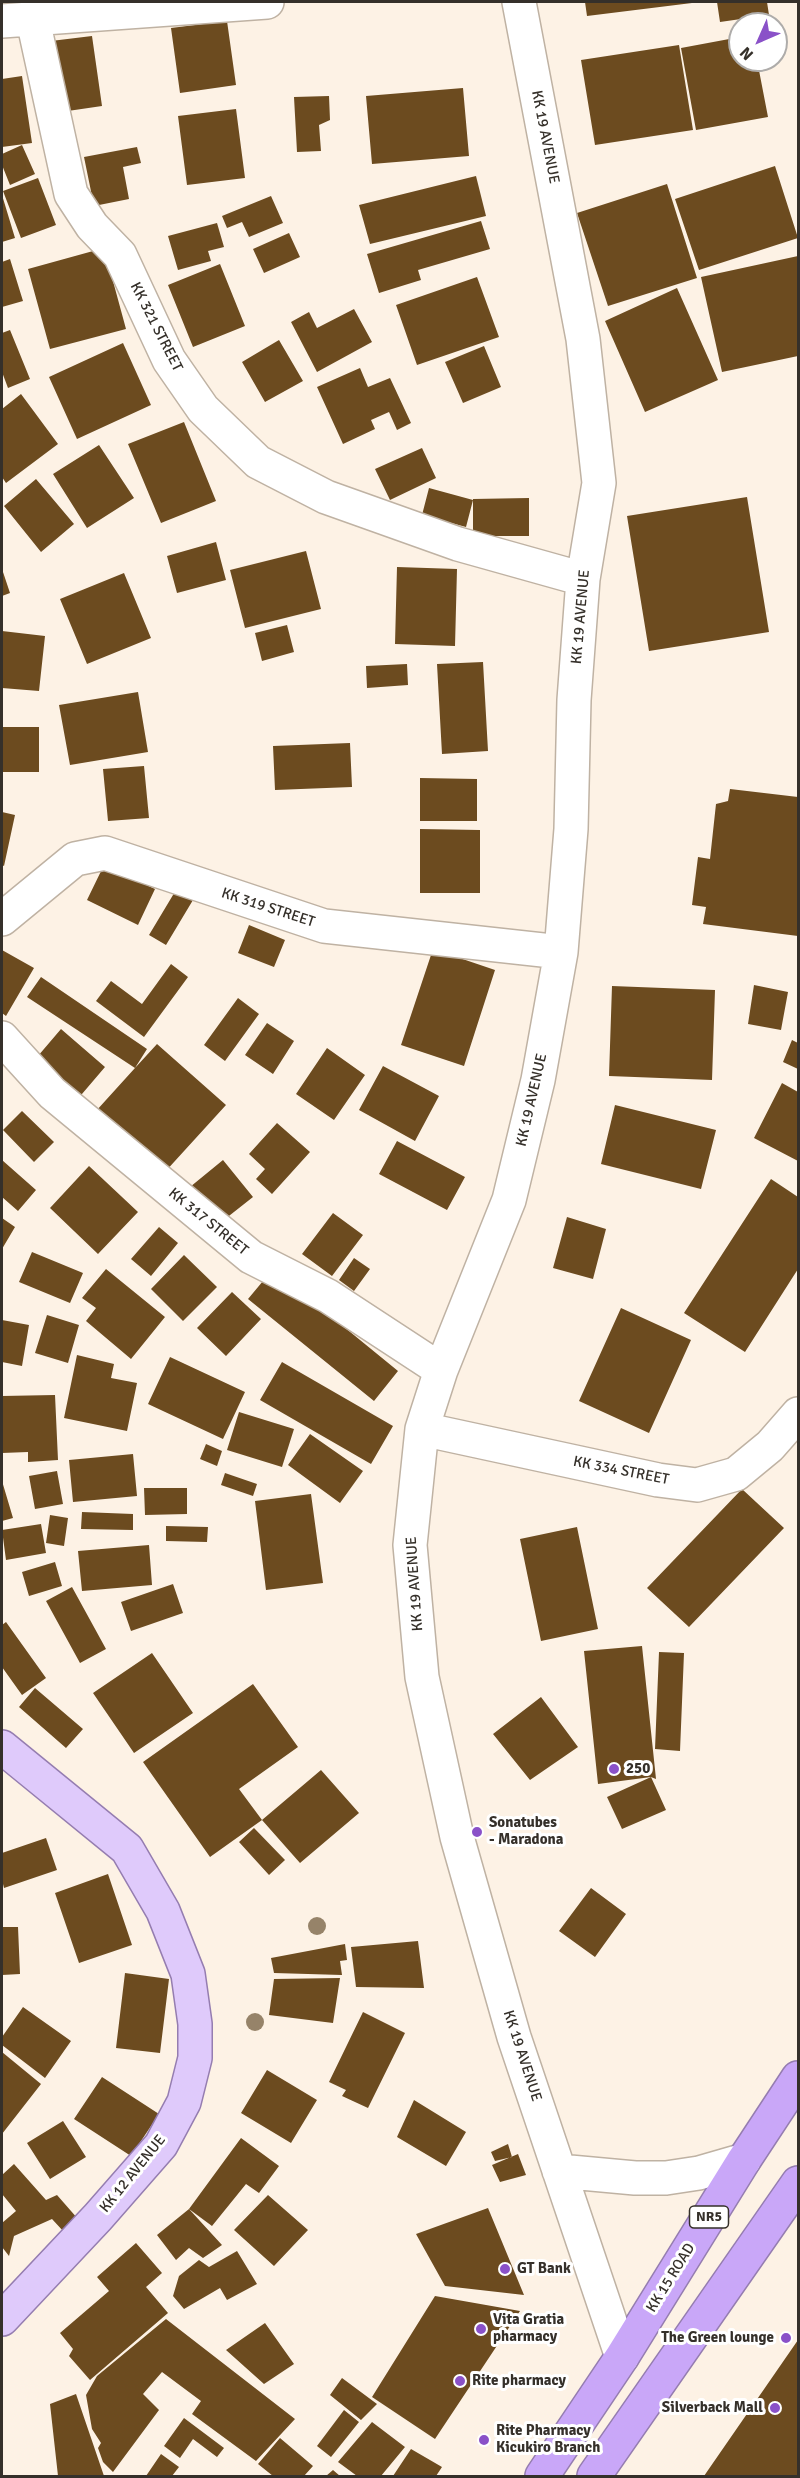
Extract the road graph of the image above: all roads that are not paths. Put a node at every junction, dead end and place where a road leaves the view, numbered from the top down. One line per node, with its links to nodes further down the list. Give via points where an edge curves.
1 (267, 2): 3 (street)
2 (519, 2): 4 (street, KK 19 AVENUE, via 583,339 597,461 599,483)
3 (17, 20): 4 (street, KK 321 STREET, via 71,194 92,226 120,255 170,360 203,409 258,462 326,497 458,544)
4 (583, 579): 6 (street, KK 19 AVENUE)
5 (2, 919): 6 (street, KK 319 STREET, via 75,859 105,853 324,926)
6 (561, 952): 8 (street, KK 19 AVENUE, via 538,1080 509,1200)
7 (2, 1038): 8 (street, KK 317 STREET, via 52,1093 251,1257 328,1296)
8 (441, 1370): 10 (street, KK 19 AVENUE)
9 (798, 1414): 10 (street, KK 334 STREET, via 770,1446 736,1474 697,1485)
10 (422, 1429): 14 (street, KK 19 AVENUE, via 410,1545 422,1677 457,1837 514,2037)
11 (2, 1747): 16 (main road, KK 12 AVENUE, via 127,1849 163,1911 188,1974 195,2058 184,2102 161,2145)
12 (798, 2078): 13 (highway, KK 15 ROAD / NR5)
13 (744, 2160): 14 (street, via 699,2174 666,2178); 17 (highway, KK 15 ROAD / NR5)
14 (559, 2170): 17 (street, KK 19 AVENUE)
15 (798, 2183): 19 (highway)
16 (2, 2319)
17 (622, 2357): 18 (highway, KK 15 ROAD / NR5)
18 (542, 2476)
19 (594, 2476)

